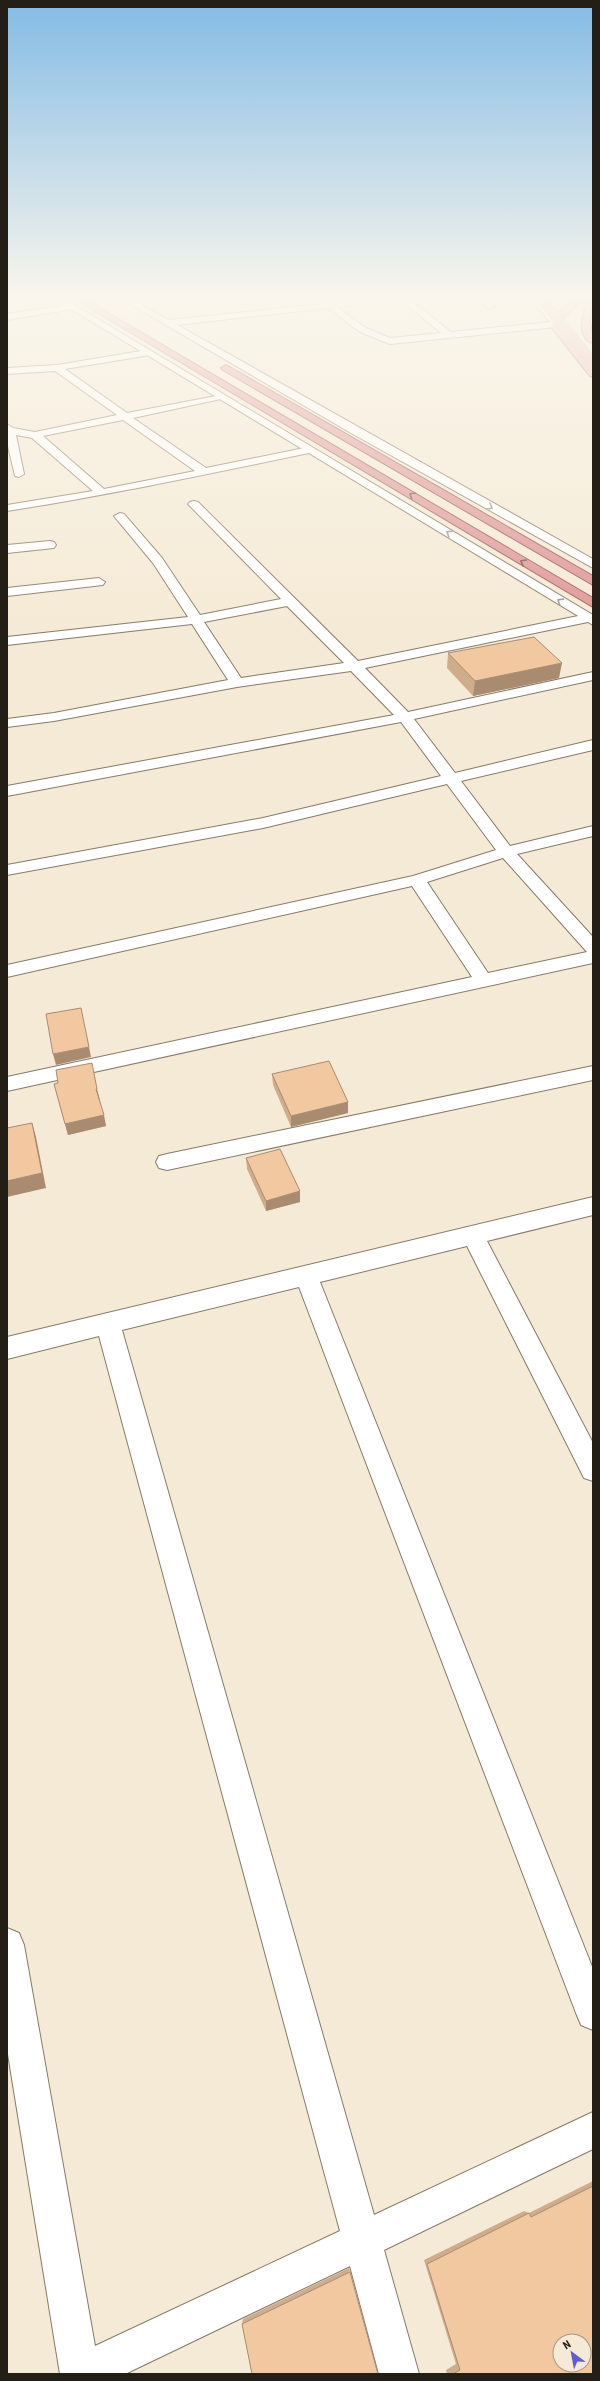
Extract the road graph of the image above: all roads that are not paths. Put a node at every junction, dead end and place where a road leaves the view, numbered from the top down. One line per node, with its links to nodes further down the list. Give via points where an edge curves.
1 (116, 411): 7 (street)
2 (152, 411): 7 (street)
3 (242, 411): 10 (street)
4 (262, 411): 24 (highway, one-way to 4)
5 (301, 411): 20 (highway)
6 (321, 411): 19 (street, one-way to 19)
7 (124, 417): 9 (street); 11 (street)
8 (8, 429): 9 (street); 12 (street)
9 (35, 435): 13 (street)
10 (309, 450): 11 (street); 26 (street, one-way to 10)
11 (205, 473): 13 (street)
12 (19, 474)
13 (102, 493): 15 (street)
14 (194, 504): 23 (street)
15 (7, 508)
16 (120, 516): 25 (street, via 158,561)
17 (50, 545): 18 (street)
18 (7, 549)
19 (593, 564)
20 (593, 581)
21 (99, 582): 22 (street)
22 (7, 592)
23 (291, 601): 25 (street); 28 (street)
24 (593, 603)
25 (196, 620): 27 (street); 30 (street)
26 (591, 620): 28 (street)
27 (7, 641)
28 (356, 666): 30 (street); 31 (street)
29 (593, 676): 31 (street)
30 (237, 683): 32 (street, via 54,717)
31 (405, 717): 34 (street); 35 (street)
32 (7, 723)
33 (593, 745): 34 (street)
34 (451, 778): 37 (street); 38 (street, via 262,823)
35 (7, 791)
36 (593, 831): 37 (street)
37 (506, 852): 39 (street); 40 (street)
38 (7, 870)
39 (417, 880): 42 (street); 43 (street)
40 (593, 948)
41 (593, 957): 43 (street)
42 (7, 970)
43 (483, 980): 45 (street)
44 (593, 1073): 46 (street)
45 (7, 1084)
46 (167, 1162)
47 (593, 1206): 48 (street)
48 (473, 1235): 49 (street); 52 (street)
49 (306, 1276): 50 (street); 54 (street)
50 (108, 1324): 51 (street); 56 (street)
51 (7, 1348)
52 (593, 1469)
53 (7, 1944): 57 (street)
54 (593, 2013)
55 (593, 2130): 56 (street)
56 (362, 2239): 57 (street); 58 (street)
57 (80, 2374)
58 (399, 2374)

